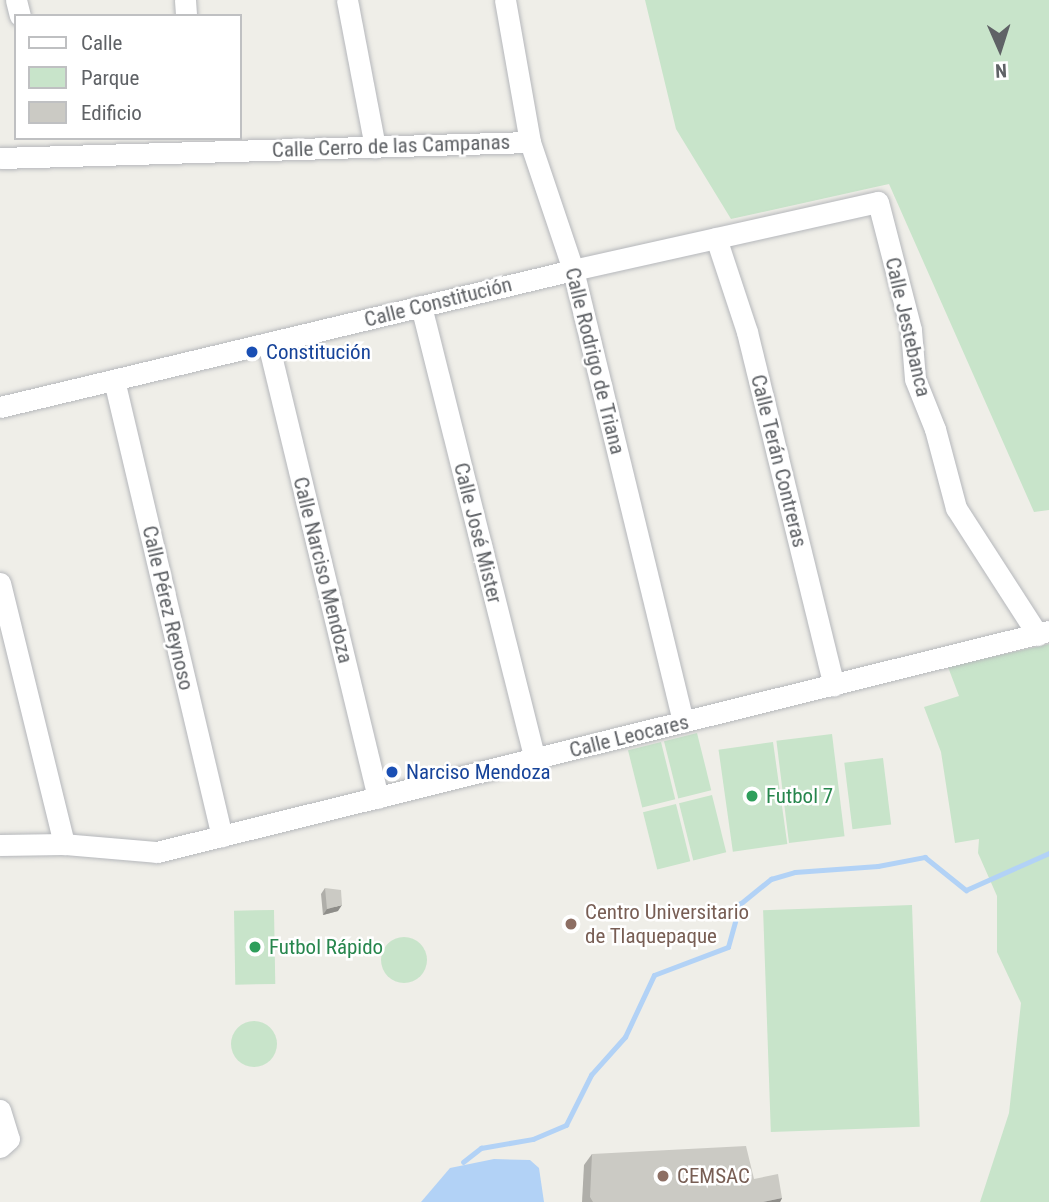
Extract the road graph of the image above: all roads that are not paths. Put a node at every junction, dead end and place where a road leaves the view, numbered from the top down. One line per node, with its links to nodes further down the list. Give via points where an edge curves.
1 (347, 0): 5 (street)
2 (505, 0): 3 (street, Calle Rodrigo de Triana)
3 (530, 142): 5 (street, Calle Cerro de las Campanas); 10 (street, Calle Rodrigo de Triana)
4 (194, 145): 5 (street, Calle Cerro de las Campanas); 6 (street, Calle Cerro de las Campanas)
5 (375, 146)
6 (49, 147): 7 (street, Calle Cerro de las Campanas)
7 (0, 158)
8 (878, 202): 9 (street, Calle Constitución); 16 (street, Calle Jestebanca, via 911,330 915,379 935,429 956,508)
9 (716, 238): 10 (street, Calle Constitución); 17 (street, Calle Terán Contreras, via 747,332)
10 (573, 270): 11 (street, Calle Constitución); 18 (street, Calle Rodrigo de Triana)
11 (421, 306): 12 (street, Calle Constitución); 19 (street, Calle José Mister)
12 (268, 343): 13 (street, Calle Constitución); 20 (street, Calle Narciso Mendoza)
13 (114, 380): 14 (street, Calle Constitución); 21 (street, Calle Pérez Reynoso)
14 (0, 407)
15 (0, 583): 22 (street)
16 (1043, 633): 17 (street, Calle Leocares)
17 (834, 685): 18 (street, Calle Leocares)
18 (683, 722): 19 (street, Calle Leocares)
19 (535, 759): 20 (street, Calle Leocares)
20 (378, 797): 21 (street, Calle Leocares)
21 (222, 836): 22 (street, Calle Leocares, via 157,852)
22 (64, 844): 23 (street, Calle Leocares)
23 (0, 845)
24 (0, 1110): 25 (street)
25 (4, 1143)

